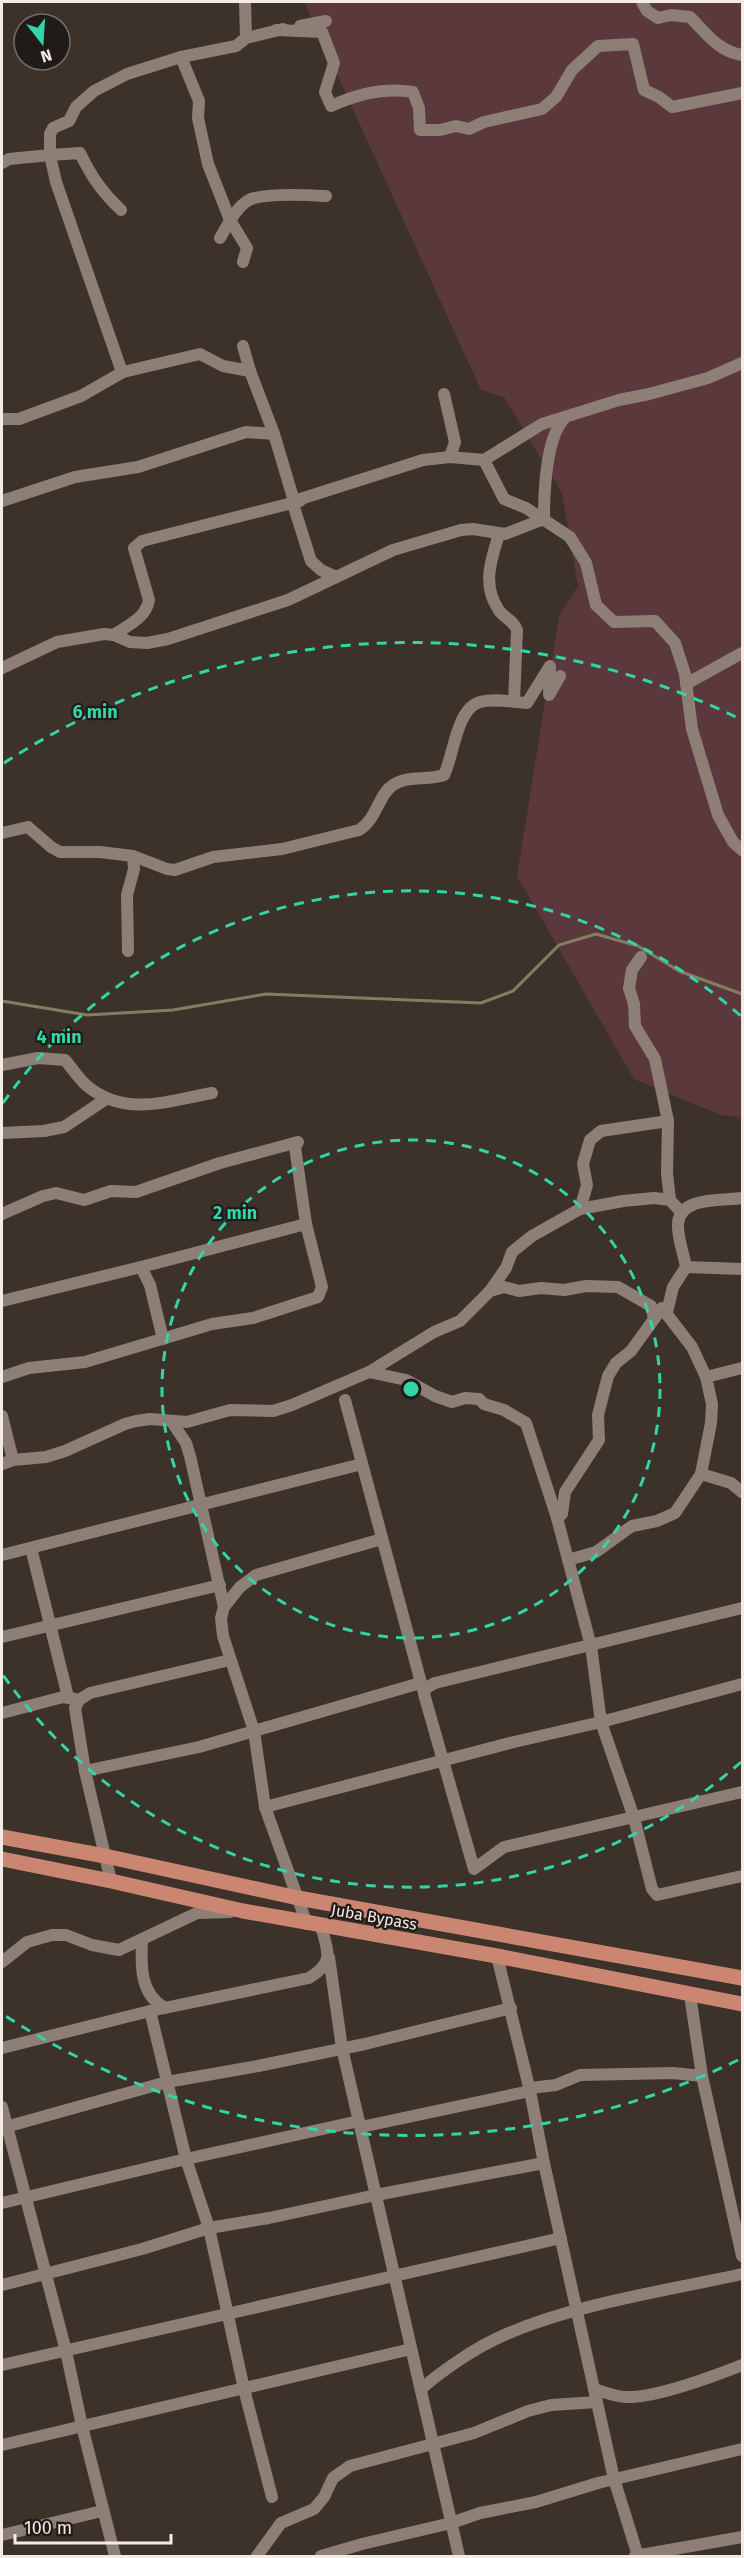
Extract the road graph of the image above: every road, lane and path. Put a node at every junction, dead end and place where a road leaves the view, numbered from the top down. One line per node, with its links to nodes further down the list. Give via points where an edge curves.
1 (245, 2): 5 (street)
2 (642, 2): 6 (street, via 658,18 690,17 720,48)
3 (326, 21): 4 (street)
4 (276, 30): 5 (street); 8 (street, via 322,32 334,63 325,92 331,106 362,94 398,89 413,92 419,108 420,130 456,126 470,129 542,109 556,96 572,70 598,46 633,44 644,90 672,107)
5 (246, 38): 7 (street, via 236,46)
6 (742, 55)
7 (182, 57): 9 (street, via 127,74 94,91 76,107 69,121 53,128); 13 (street, via 199,101 198,118 208,164)
8 (742, 93)
9 (50, 155): 10 (street); 12 (street, via 80,153 96,184); 19 (street)
10 (2, 163)
11 (326, 196): 13 (street, via 295,194 249,200)
12 (120, 210)
13 (230, 220): 14 (street); 15 (street, via 247,248)
14 (220, 238)
15 (243, 262)
16 (243, 346): 18 (street)
17 (742, 363): 21 (street, via 708,378)
18 (250, 371): 19 (street, via 223,366 200,354); 23 (street)
19 (122, 372): 22 (street, via 81,396 19,419)
20 (444, 394): 24 (street, via 455,442)
21 (565, 418): 26 (street, via 542,424); 29 (street, via 557,425 546,471)
22 (2, 419)
23 (274, 434): 25 (street, via 294,501); 27 (street, via 246,432 138,467 75,477)
24 (450, 457): 25 (street); 26 (street)
25 (423, 460): 28 (street)
26 (484, 460): 29 (street, via 504,499)
27 (2, 501)
28 (293, 504): 31 (street, via 311,561); 32 (street, via 141,541 134,548 135,558 148,608 139,619)
29 (544, 519): 30 (street); 36 (street, via 570,537 586,563 596,605 614,622 654,621 675,643)
30 (499, 534): 31 (street, via 462,530 393,550); 37 (street, via 488,583 498,610 517,630)
31 (336, 577): 32 (street, via 288,600 168,639 130,642)
32 (114, 635): 34 (street, via 57,642)
33 (742, 653): 36 (street)
34 (2, 668)
35 (560, 676): 37 (street, via 549,695 550,666 527,703)
36 (686, 684): 39 (street, via 692,729 718,815)
37 (514, 702): 40 (street, via 481,701 471,706 463,717 444,775 407,780 390,787 369,824 359,830 282,849 213,858 175,870)
38 (2, 833): 40 (street, via 28,827 60,852)
39 (742, 850)
40 (133, 856): 41 (street, via 127,895)
41 (128, 951)
42 (640, 957): 46 (street, via 632,970 629,988 635,1026 655,1059)
43 (2, 1065): 45 (street, via 38,1058 65,1060 85,1084)
44 (212, 1093): 45 (street, via 141,1106)
45 (106, 1099): 47 (street, via 64,1127)
46 (668, 1121): 49 (street); 50 (street, via 601,1131 590,1140 583,1164 587,1185)
47 (2, 1133)
48 (742, 1198): 51 (street, via 692,1204)
49 (670, 1200): 50 (street, via 623,1201); 51 (street)
50 (580, 1209): 57 (street, via 512,1252)
51 (681, 1212): 55 (street, via 678,1224)
52 (2, 1214): 53 (street, via 56,1193 84,1200 111,1191 136,1192 298,1142 296,1159)
53 (306, 1224): 54 (street); 61 (street, via 322,1287 318,1297 253,1318 212,1324)
54 (141, 1267): 58 (street); 61 (street, via 150,1285)
55 (686, 1267): 56 (street); 59 (street, via 673,1287)
56 (742, 1269)
57 (490, 1291): 60 (street, via 504,1287 618,1287 651,1306); 63 (street, via 460,1321 434,1332)
58 (2, 1301)
59 (667, 1312): 60 (street, via 662,1308); 65 (street, via 693,1347)
60 (654, 1318): 74 (street, via 608,1376 598,1415 599,1440 569,1484 562,1514)
61 (163, 1339): 64 (street, via 85,1362 29,1368)
62 (742, 1368): 65 (street)
63 (369, 1372): 68 (street, via 273,1411 230,1410 187,1422); 74 (street, via 406,1380 452,1402 479,1399 526,1423)
64 (2, 1377)
65 (706, 1377): 71 (street, via 712,1404)
66 (345, 1400): 70 (street)
67 (2, 1416): 69 (street)
68 (172, 1422): 69 (street, via 136,1421 65,1451); 73 (street, via 186,1443)
69 (7, 1462)
70 (362, 1464): 73 (street); 75 (street)
71 (701, 1474): 72 (street, via 731,1483); 78 (street, via 675,1513 632,1527 596,1552)
72 (742, 1492)
73 (200, 1506): 76 (street); 79 (street)
74 (557, 1518): 78 (street)
75 (382, 1539): 80 (street, via 256,1575); 87 (street)
76 (31, 1548): 77 (street); 82 (street)
77 (2, 1556)
78 (568, 1560): 84 (street)
79 (220, 1585): 80 (street); 82 (street)
80 (224, 1607): 85 (street, via 221,1618)
81 (742, 1608): 84 (street)
82 (50, 1625): 83 (street); 88 (street)
83 (2, 1637)
84 (591, 1646): 87 (street); 90 (street)
85 (230, 1660): 88 (street); 91 (street)
86 (742, 1684): 90 (street)
87 (421, 1689): 91 (street); 95 (street, via 474,1869 504,1847)
88 (74, 1699): 89 (street, via 51,1699); 92 (street)
89 (2, 1713)
90 (601, 1722): 94 (street); 95 (street)
91 (254, 1731): 92 (street, via 199,1748); 94 (street)
92 (85, 1771): 97 (street)
93 (742, 1792): 95 (street)
94 (265, 1807): 101 (street)
95 (634, 1818): 99 (street, via 647,1874 657,1895)
96 (2, 1837): 97 (main road, Juba Bypass)
97 (105, 1856): 100 (street); 101 (main road, Juba Bypass)
98 (2, 1859): 100 (main road, Juba Bypass)
99 (742, 1876)
100 (111, 1881): 102 (main road, Juba Bypass)
101 (298, 1898): 103 (street); 108 (main road, Juba Bypass)
102 (243, 1911): 103 (main road, Juba Bypass); 104 (street, via 197,1913)
103 (314, 1925): 105 (main road, Juba Bypass); 106 (street)
104 (142, 1939): 107 (street, via 128,1947 109,1950 66,1935 52,1935 27,1942); 111 (street, via 146,1989 153,2002)
105 (497, 1956): 109 (main road, Juba Bypass); 112 (street)
106 (329, 1957): 111 (street, via 324,1969 309,1978); 115 (street)
107 (2, 1962)
108 (742, 1978)
109 (690, 1995): 110 (main road, Juba Bypass); 116 (street)
110 (742, 2004)
111 (165, 2008): 113 (street)
112 (511, 2008): 115 (street); 118 (street)
113 (150, 2011): 114 (street); 117 (street)
114 (2, 2048)
115 (342, 2048): 117 (street); 120 (street)
116 (702, 2076): 118 (street, via 580,2075); 129 (street)
117 (168, 2082): 121 (street); 122 (street)
118 (530, 2090): 120 (street); 123 (street)
119 (2, 2107): 121 (street)
120 (360, 2124): 122 (street); 124 (street)
121 (4, 2127): 125 (street)
122 (186, 2159): 125 (street); 127 (street)
123 (544, 2163): 124 (street); 128 (street)
124 (376, 2194): 127 (street); 132 (street)
125 (25, 2197): 126 (street); 131 (street)
126 (2, 2203)
127 (209, 2228): 131 (street); 135 (street)
128 (561, 2238): 132 (street); 134 (street)
129 (742, 2256)
130 (742, 2274): 134 (street)
131 (44, 2275): 133 (street); 137 (street)
132 (394, 2275): 135 (street); 136 (street)
133 (2, 2285)
134 (577, 2310): 141 (street, via 501,2336); 142 (street)
135 (227, 2314): 137 (street); 140 (street)
136 (411, 2349): 140 (street); 141 (street)
137 (66, 2351): 139 (street); 144 (street)
138 (742, 2365): 142 (street, via 639,2397)
139 (2, 2366)
140 (244, 2389): 144 (street); 149 (street)
141 (421, 2389): 145 (street)
142 (594, 2389): 143 (street)
143 (597, 2402): 145 (street, via 539,2408); 148 (street)
144 (82, 2426): 146 (street); 150 (street)
145 (434, 2444): 151 (street); 155 (street, via 368,2460 339,2472 314,2509 281,2523)
146 (2, 2445)
147 (742, 2449): 148 (street)
148 (614, 2479): 151 (street); 158 (street)
149 (272, 2497)
150 (102, 2511): 152 (street); 154 (street)
151 (452, 2523): 156 (street); 157 (street)
152 (2, 2535)
153 (742, 2537): 158 (street)
154 (115, 2556)
155 (257, 2556)
156 (321, 2556)
157 (459, 2556)
158 (637, 2556)

